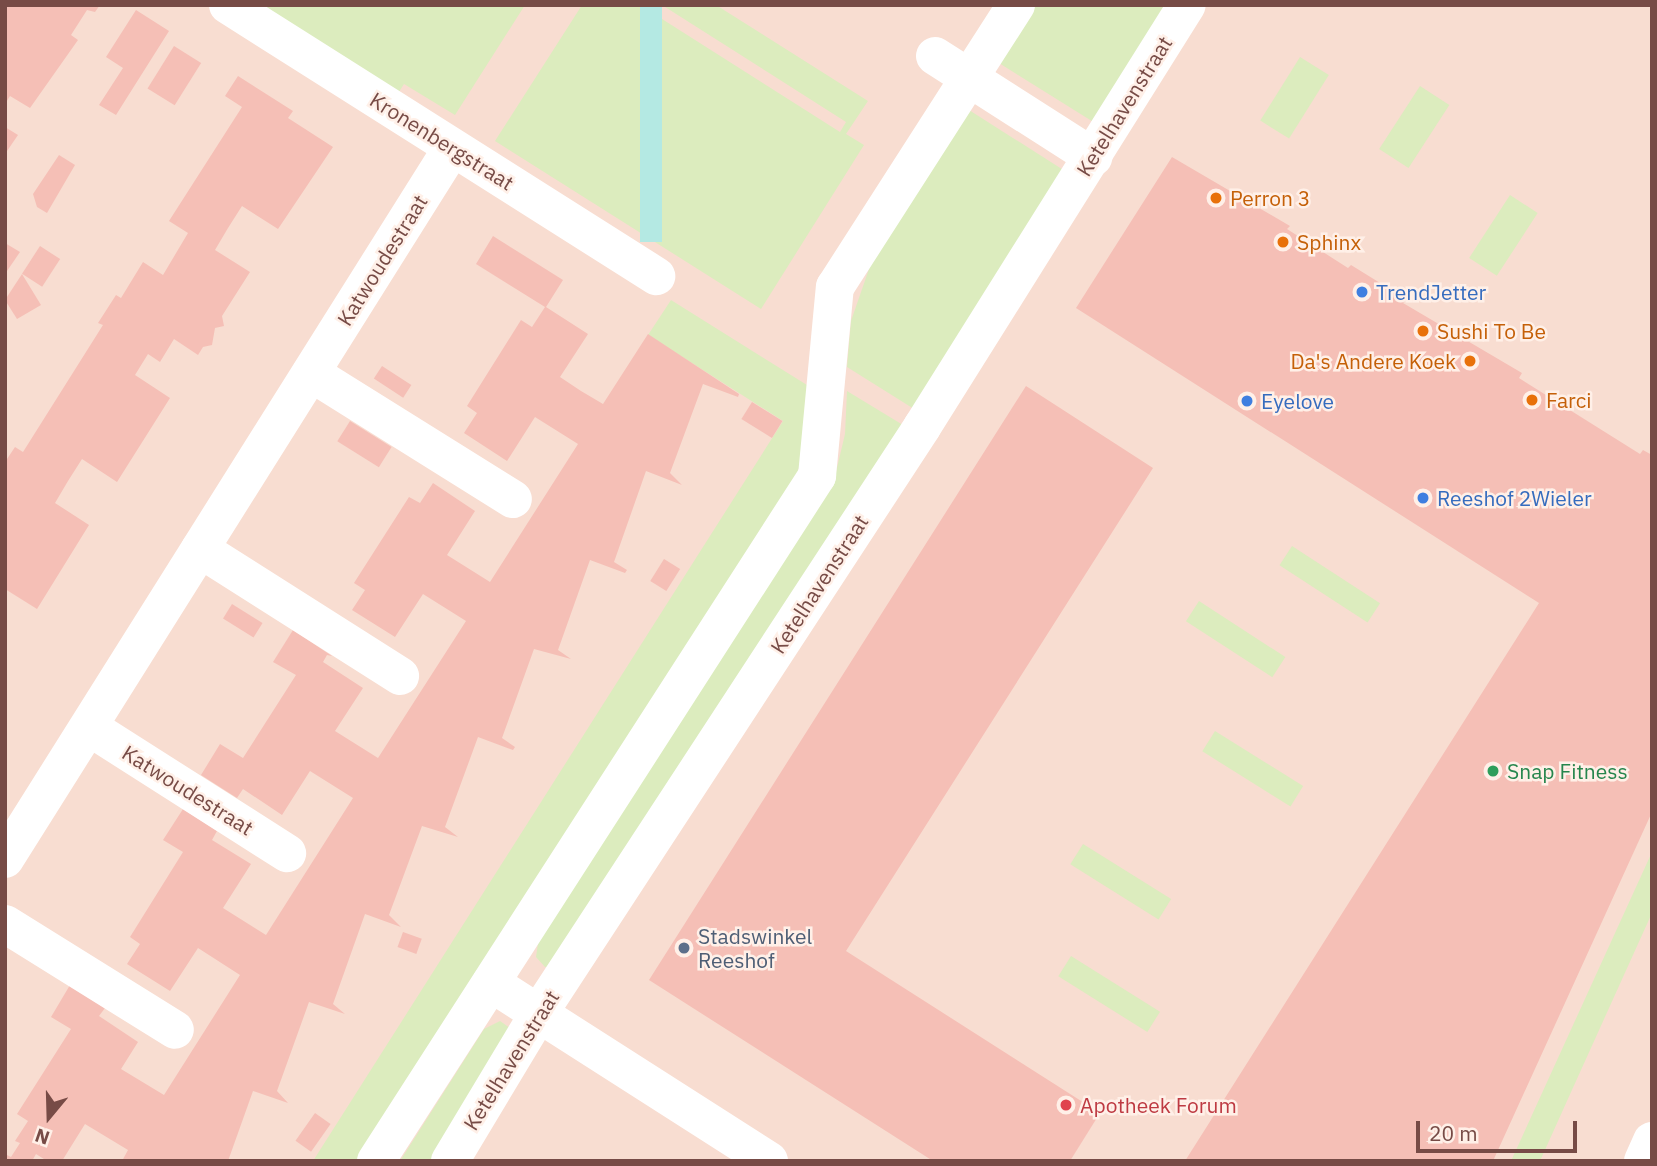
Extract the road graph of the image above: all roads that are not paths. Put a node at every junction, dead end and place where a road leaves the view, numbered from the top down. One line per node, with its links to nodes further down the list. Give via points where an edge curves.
1 (229, 5): 6 (street, Kronenbergstraat)
2 (1016, 5): 5 (street)
3 (1186, 5): 7 (street, Ketelhavenstraat)
4 (935, 56): 5 (street)
5 (969, 78): 7 (street); 17 (street, via 835,287 817,476)
6 (452, 148): 8 (street, Kronenbergstraat); 9 (street, Katwoudestraat)
7 (1093, 157): 18 (street, Ketelhavenstraat)
8 (656, 276)
9 (311, 373): 10 (street); 11 (street, Katwoudestraat)
10 (513, 499)
11 (200, 549): 12 (street); 13 (street, Katwoudestraat)
12 (400, 676)
13 (89, 727): 14 (street, Katwoudestraat); 15 (street, Katwoudestraat)
14 (287, 853)
15 (5, 859)
16 (5, 924): 19 (street)
17 (491, 983): 18 (street); 21 (street)
18 (539, 1013): 22 (street, Ketelhavenstraat); 23 (street)
19 (175, 1030)
20 (1652, 1141): 24 (street)
21 (376, 1161)
22 (450, 1161)
23 (769, 1161)
24 (1643, 1161)

